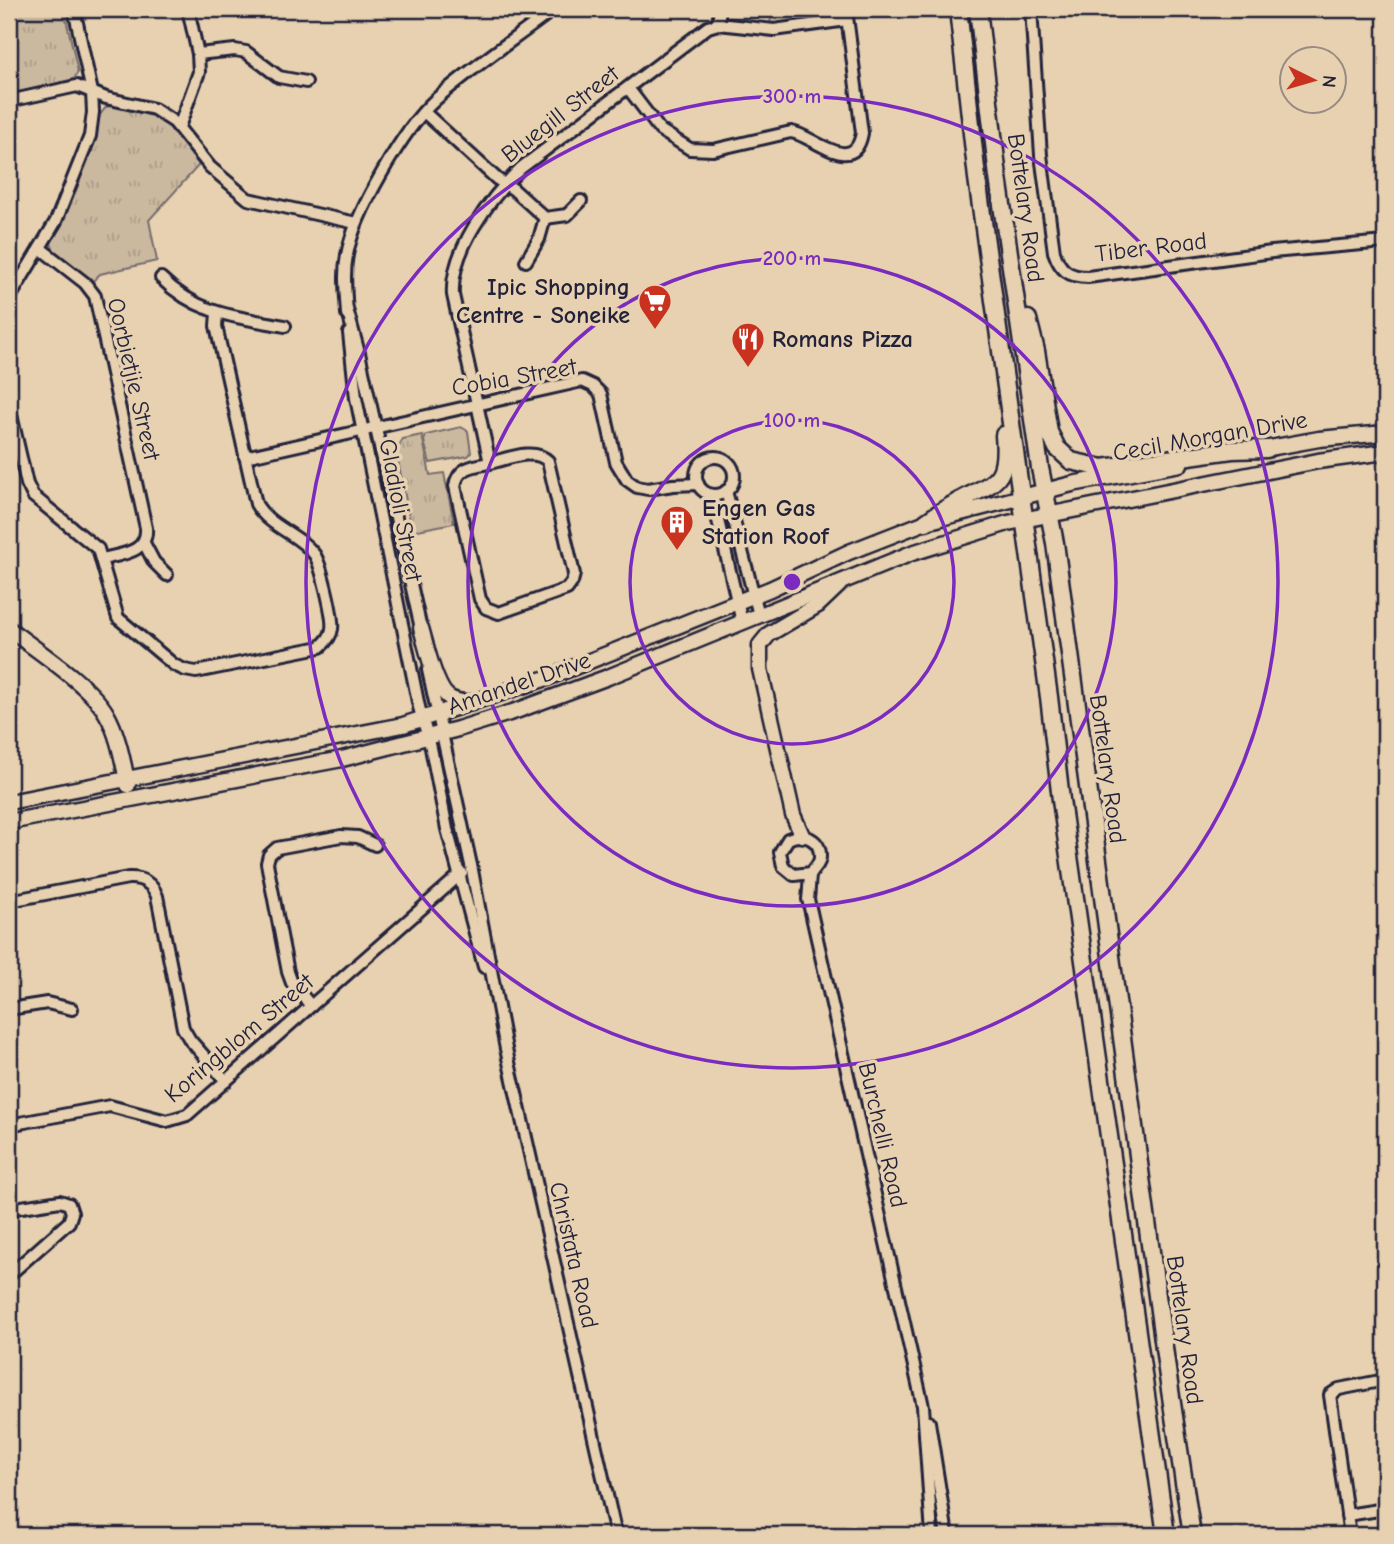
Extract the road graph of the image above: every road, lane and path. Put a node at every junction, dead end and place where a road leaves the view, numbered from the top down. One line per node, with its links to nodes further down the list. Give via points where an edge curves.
1 (74, 9): 13 (street)
2 (188, 9): 10 (street)
3 (554, 9): 15 (street, Gladioli Street)
4 (720, 9): 9 (street)
5 (958, 9): 30 (main road, Bottelary Road)
6 (978, 9): 22 (main road, Bottelary Road)
7 (1031, 9): 21 (street, Tiber Road, via 1041,155 1054,252 1065,272 1088,277)
8 (846, 14): 9 (street, via 774,30); 12 (street, via 862,133 856,147 845,152 827,150 791,132 713,150 690,149 660,130)
9 (718, 24): 12 (street, Bluegill Street)
10 (198, 54): 11 (street, via 246,52 279,77); 16 (street, via 198,78)
11 (306, 82)
12 (628, 88): 17 (street, Bluegill Street)
13 (92, 92): 14 (street, via 77,86); 16 (street, via 154,109); 23 (street, via 92,124 85,151)
14 (9, 101)
15 (424, 112): 17 (street); 20 (street, Gladioli Street, via 377,182)
16 (179, 128): 20 (street, via 210,167 247,199)
17 (505, 184): 19 (street); 31 (street, Bluegill Street, via 465,244 454,272 453,295)
18 (581, 201): 19 (street, via 567,215)
19 (545, 218): 24 (street)
20 (356, 223): 27 (street, Gladioli Street, via 345,269)
21 (1385, 242)
22 (1009, 246): 38 (main road, via 1036,351 1049,432 1062,455 1103,468); 44 (main road, Bottelary Road)
23 (40, 248): 26 (street); 50 (street, Oorbietjie Street, via 95,296 146,528)
24 (526, 261)
25 (161, 278): 28 (street, via 178,295)
26 (9, 299)
27 (347, 309): 34 (street, Gladioli Street); 35 (street, Gladioli Street)
28 (217, 313): 29 (street); 40 (street)
29 (285, 326)
30 (1001, 348): 46 (main road, Bottelary Road); 49 (main road, via 1002,471 995,482)
31 (477, 404): 34 (street, Cobia Street); 41 (street, Bluegill Street); 42 (street, Cobia Street, via 586,382 601,394 616,462 627,481 643,489)
32 (9, 406): 51 (street, via 30,492 94,545)
33 (1385, 424): 37 (street, via 1355,427)
34 (376, 428): 35 (street, Cobia Street); 58 (street, Gladioli Street)
35 (363, 431): 40 (street, Cobia Street); 62 (street, Gladioli Street)
36 (1385, 433): 37 (street, Cecil Morgan Drive)
37 (1319, 439): 38 (street, Cecil Morgan Drive)
38 (1267, 449): 44 (street, Cecil Morgan Drive)
39 (1385, 452): 47 (street, Cecil Morgan Drive, via 1327,459)
40 (245, 457): 51 (street, via 259,510 318,560 332,623 328,639 320,647 202,671 185,670 118,618)
41 (490, 463): 41 (street, via 534,453 548,461 574,574 567,589 499,612 486,608 480,599 456,486 463,470)
42 (697, 478): 43 (street, via 702,462 719,457 733,469 731,487); 45 (street, via 701,489)
43 (726, 491): 45 (street); 54 (street)
44 (1045, 491): 46 (street, Cecil Morgan Drive); 47 (main road, Bottelary Road)
45 (712, 495): 55 (street)
46 (1021, 496): 48 (main road, Bottelary Road); 49 (street, Amandel Drive)
47 (1050, 515): 48 (street, Cecil Morgan Drive); 94 (main road, Bottelary Road)
48 (1024, 519): 53 (street, Amandel Drive, via 912,553); 93 (main road, Bottelary Road)
49 (926, 522): 54 (street, Amandel Drive)
50 (144, 543): 51 (street, via 134,551); 52 (street)
51 (102, 559)
52 (167, 575)
53 (842, 582): 56 (street, Amandel Drive); 68 (street, via 818,606 769,634 760,645 760,669 793,815)
54 (753, 596): 55 (street, Amandel Drive); 56 (street)
55 (736, 601): 57 (street); 60 (street, Amandel Drive)
56 (759, 615): 57 (street, Amandel Drive)
57 (742, 622): 63 (street, Amandel Drive, via 528,707)
58 (421, 628): 60 (street, via 444,694); 61 (street, Gladioli Street)
59 (9, 629): 64 (street, via 99,703 115,732)
60 (473, 704): 61 (street, Amandel Drive)
61 (437, 715): 62 (street, Amandel Drive); 63 (street, Gladioli Street)
62 (422, 719): 63 (street, Gladioli Street); 64 (street, Amandel Drive)
63 (435, 736): 65 (street, Amandel Drive, via 342,759); 70 (street); 73 (street)
64 (126, 779): 65 (street); 66 (street, Amandel Drive)
65 (130, 799): 67 (street, Amandel Drive)
66 (9, 802)
67 (9, 822)
68 (802, 835): 71 (street, Burchelli Road, via 815,841 821,854); 72 (street, via 788,839 780,852 783,866)
69 (375, 845): 76 (street, via 341,836 280,847 269,855 288,972)
70 (471, 865): 73 (street, Koringblom Street); 79 (street, Christata Road)
71 (811, 873): 72 (street); 74 (street, Burchelli Road)
72 (794, 875): 74 (street)
73 (459, 876): 76 (street, Koringblom Street); 79 (street, Christata Road)
74 (808, 900): 85 (street, Burchelli Road)
75 (9, 901): 80 (street, via 128,878 150,884 157,896 183,1028)
76 (312, 1006): 80 (street, Koringblom Street)
77 (9, 1009): 78 (street, via 47,1003)
78 (72, 1009)
79 (506, 1049): 86 (street, Christata Road)
80 (226, 1081): 81 (street, Koringblom Street, via 174,1121 110,1106)
81 (9, 1125)
82 (9, 1209): 83 (street, via 60,1201 69,1205 72,1213 69,1222)
83 (9, 1275)
84 (1385, 1380): 88 (street, via 1330,1395)
85 (923, 1406): 91 (street, Burchelli Road); 92 (street, Burchelli Road, via 930,1423)
86 (601, 1471): 89 (street, Christata Road); 90 (street, Christata Road)
87 (1385, 1509): 88 (street)
88 (1347, 1515): 95 (street)
89 (608, 1535)
90 (616, 1535)
91 (932, 1535)
92 (947, 1535)
93 (1166, 1535)
94 (1192, 1535)
95 (1350, 1535)

